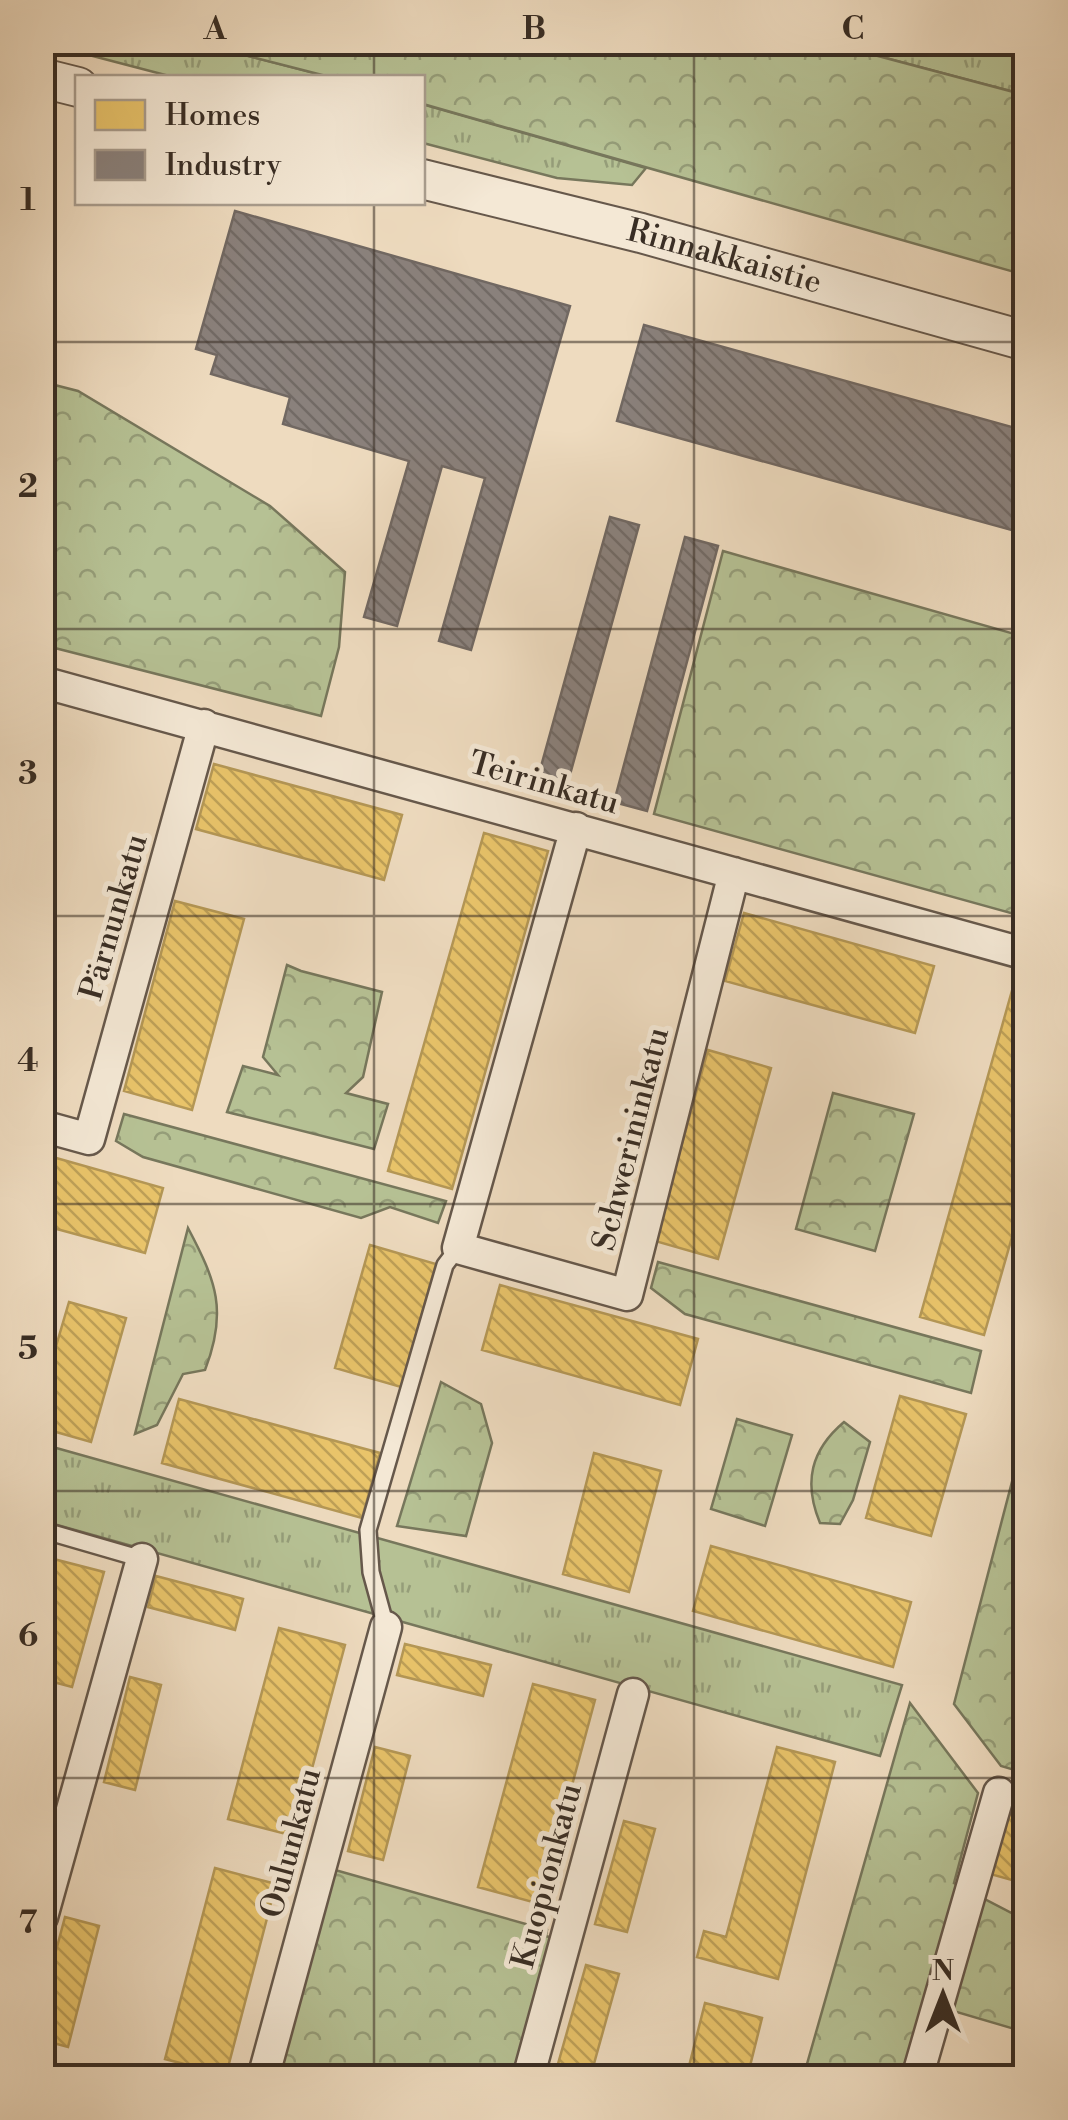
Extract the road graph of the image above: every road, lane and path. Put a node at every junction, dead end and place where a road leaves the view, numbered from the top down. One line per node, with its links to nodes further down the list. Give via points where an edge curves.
1 (42, 78): 2 (street)
2 (75, 87)
3 (425, 181): 4 (street, Rinnakkaistie)
4 (1026, 341)
5 (44, 687): 6 (street, Teirinkatu)
6 (204, 725): 7 (street, Teirinkatu); 10 (street, Pärnunkatu, via 89,1139)
7 (576, 828): 8 (street, Teirinkatu); 11 (street)
8 (734, 873): 9 (street, Teirinkatu); 11 (street, Schwerininkatu, via 627,1295)
9 (1026, 954)
10 (42, 1126)
11 (458, 1248): 14 (lane, via 444,1265 368,1530)
12 (42, 1530): 13 (lane)
13 (142, 1558): 17 (street)
14 (386, 1627): 18 (street, Oulunkatu)
15 (633, 1694): 19 (street, Kuopionkatu)
16 (1012, 1797): 20 (street)
17 (42, 1917)
18 (264, 2078)
19 (528, 2078)
20 (918, 2078)

